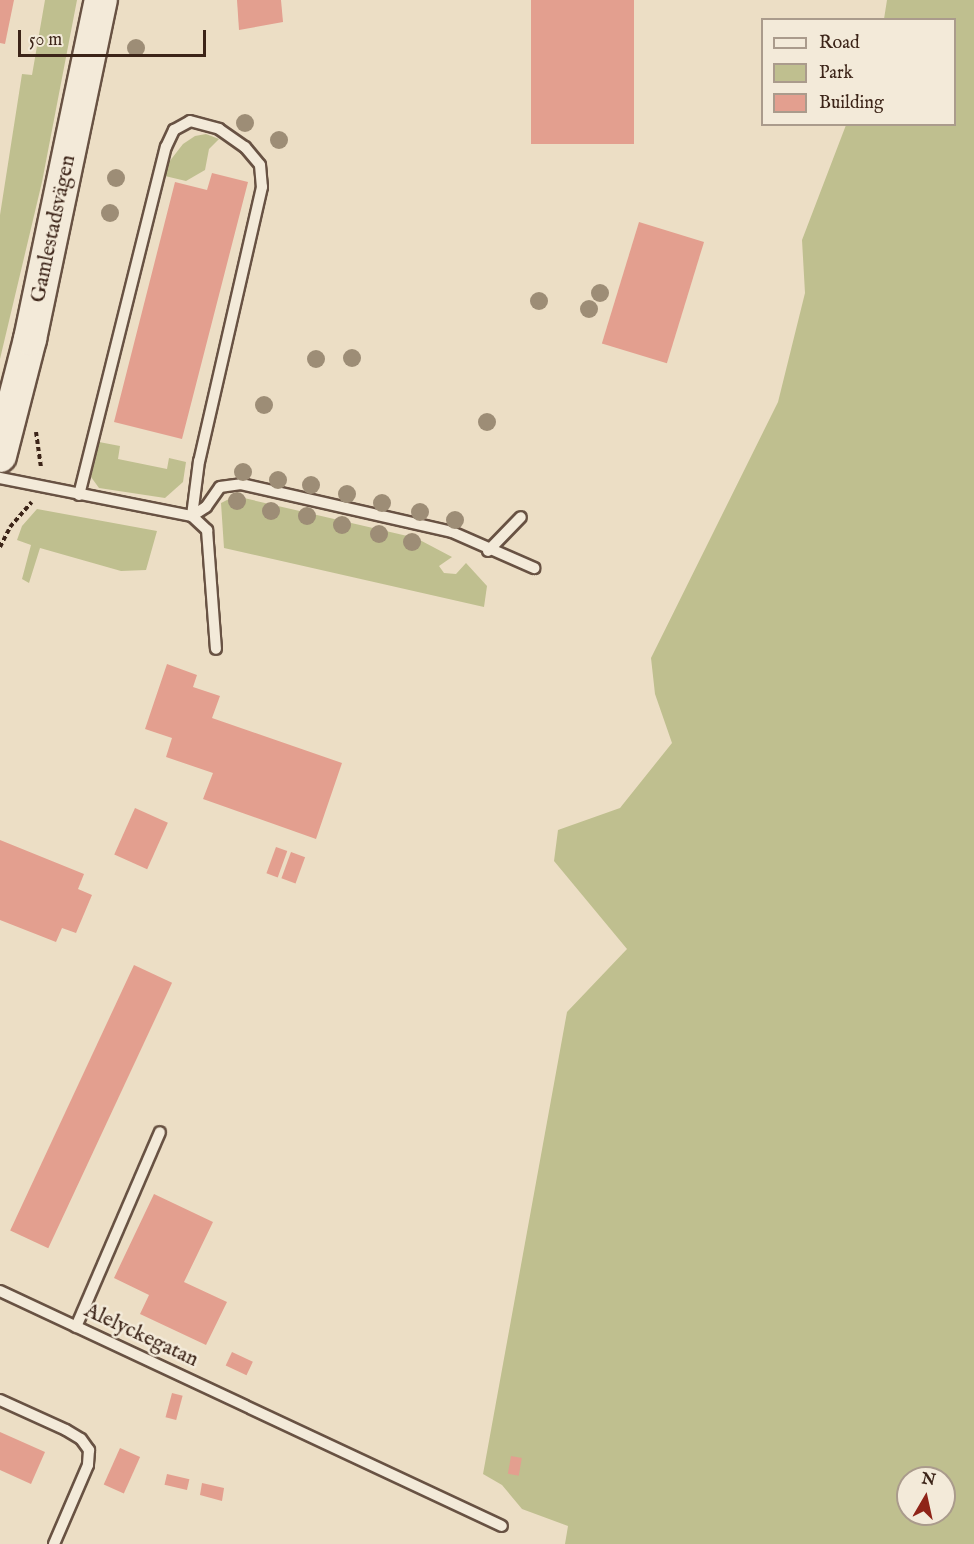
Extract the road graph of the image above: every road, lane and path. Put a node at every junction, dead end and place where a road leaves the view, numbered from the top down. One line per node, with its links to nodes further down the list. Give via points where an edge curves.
1 (100, 0): 2 (street, Gamlestadsvägen, via 33,328)
2 (0, 456)
3 (0, 478): 4 (lane)
4 (79, 495): 5 (lane); 5 (lane, via 166,147 174,130 190,121 219,129 245,147 260,165 262,187 201,451)
5 (192, 516): 7 (lane, via 206,507 220,487 241,483 452,532); 9 (lane, via 207,530)
6 (521, 517): 7 (lane)
7 (488, 550): 8 (lane)
8 (534, 568)
9 (216, 649)
10 (160, 1132): 12 (lane)
11 (0, 1291): 12 (lane, Alelyckegatan)
12 (76, 1327): 14 (lane, Alelyckegatan)
13 (0, 1400): 15 (lane, via 66,1430 90,1450 88,1465)
14 (502, 1526)
15 (54, 1544)

